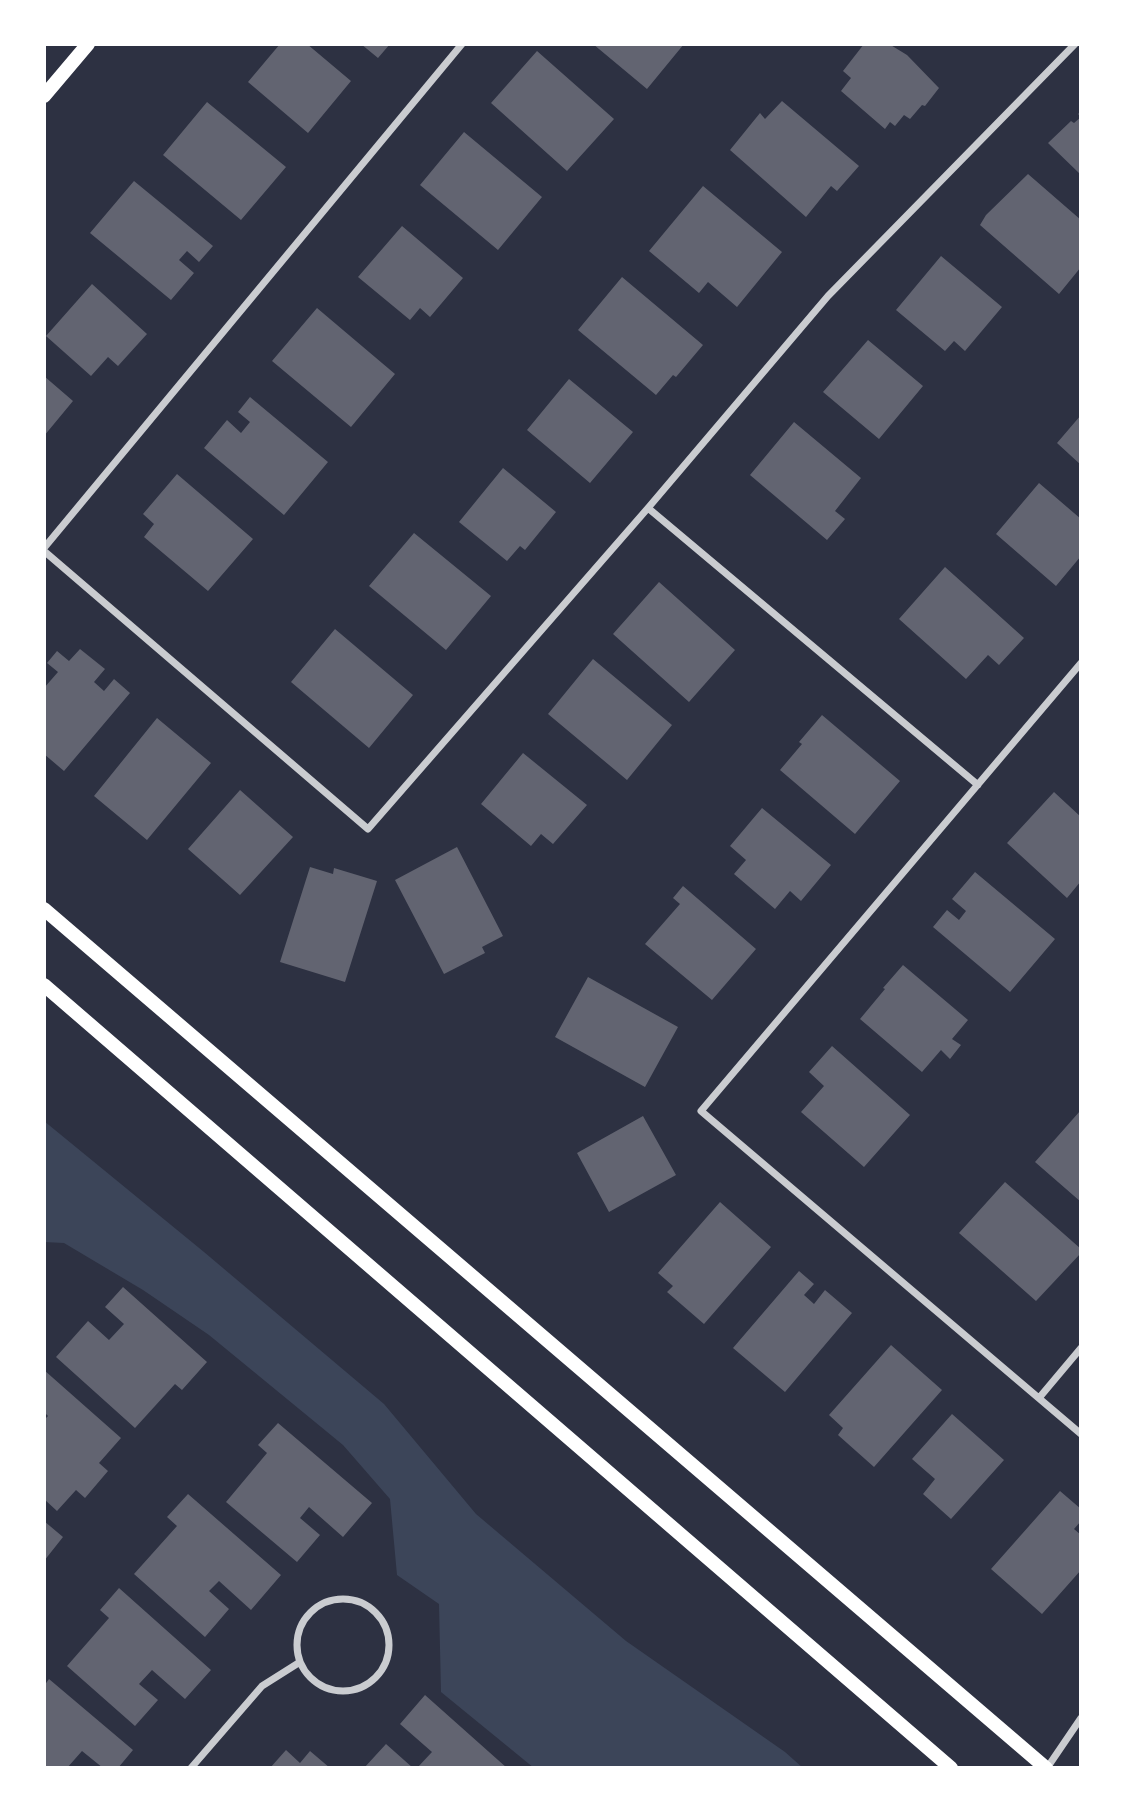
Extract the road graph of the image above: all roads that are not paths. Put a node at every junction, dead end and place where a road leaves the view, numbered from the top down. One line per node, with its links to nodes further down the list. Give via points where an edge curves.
1 (88, 44): 4 (main road)
2 (463, 44): 6 (street)
3 (1075, 44): 5 (street, via 828,296)
4 (44, 96)
5 (648, 508): 6 (street, via 368,829); 8 (street)
6 (44, 550)
7 (1081, 663): 8 (street)
8 (978, 785): 12 (street, via 701,1111)
9 (44, 909): 18 (main road)
10 (44, 985): 17 (main road)
11 (1081, 1348): 12 (street)
12 (1039, 1398): 13 (street)
13 (1081, 1434)
14 (300, 1662): 14 (street, via 318,1684 331,1690 359,1688 382,1670 390,1642 387,1628 380,1615 356,1600 327,1601 304,1619 296,1647); 16 (street, via 262,1686)
15 (1081, 1718): 18 (street)
16 (191, 1768)
17 (951, 1768)
18 (1046, 1768)

